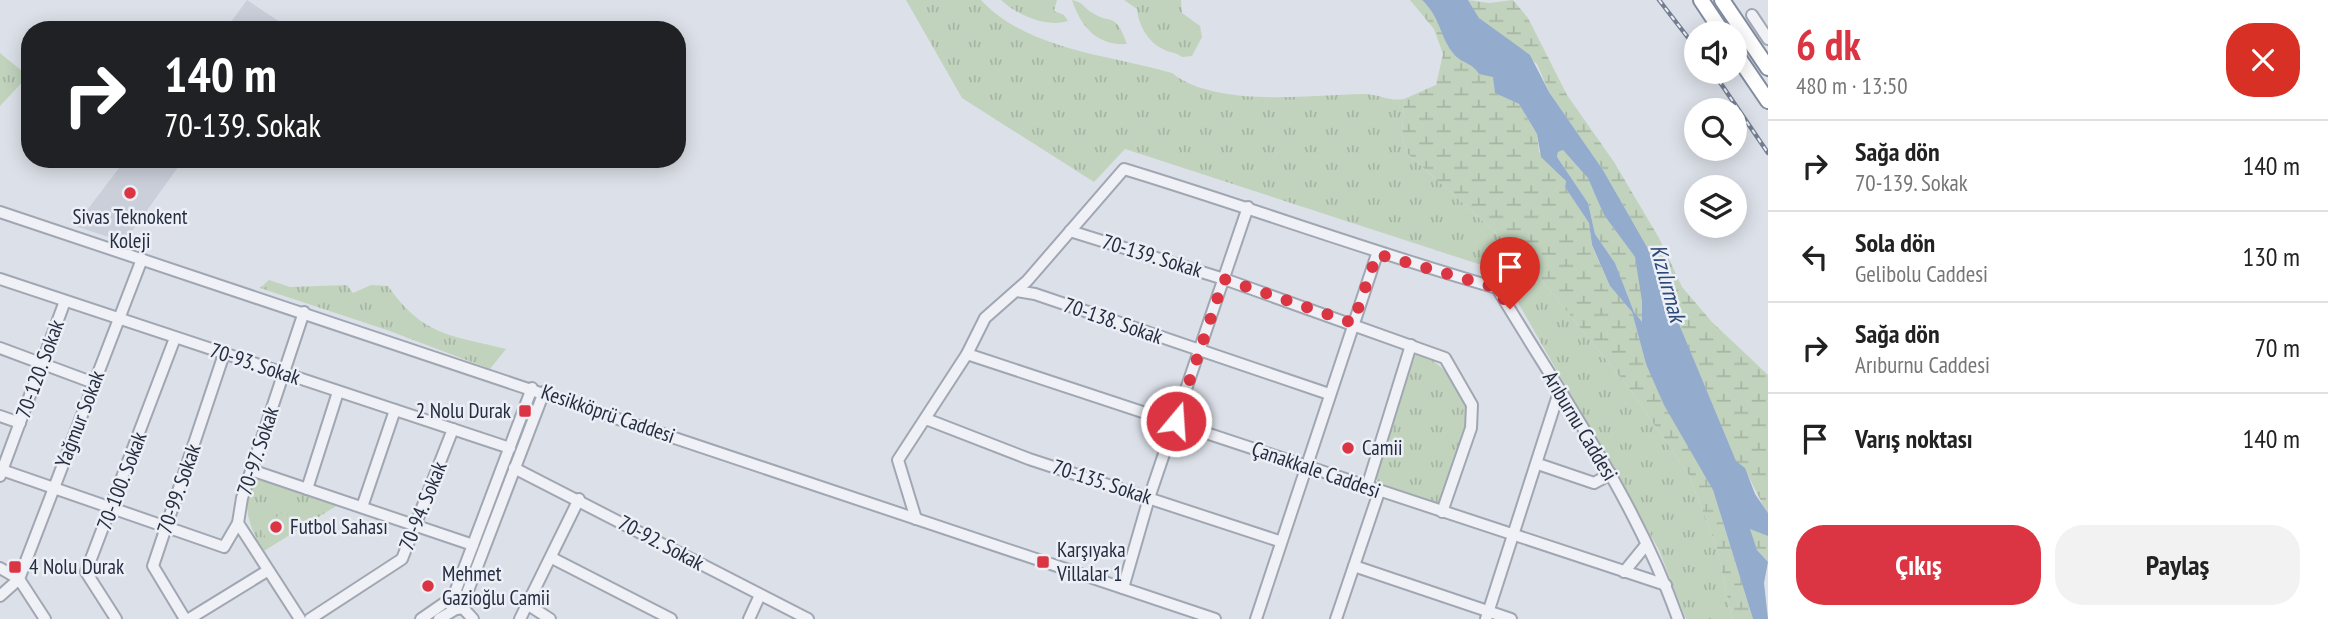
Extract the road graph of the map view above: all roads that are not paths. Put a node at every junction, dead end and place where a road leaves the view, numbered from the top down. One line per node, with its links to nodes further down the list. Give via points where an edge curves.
1 (1700, 0): 4 (highway)
2 (1722, 0): 6 (highway)
3 (1752, 15): 5 (street)
4 (1715, 21)
5 (1768, 39)
6 (1768, 68)
7 (1747, 70): 8 (highway)
8 (1768, 101)
9 (1248, 207): 11 (street, Arıburnu Caddesi, via 1124,169); 12 (street, Arıburnu Caddesi); 15 (street)
10 (0, 212): 13 (street, Kesikköprü Caddesi)
11 (1070, 231): 15 (street, 70-139. Sokak); 16 (street)
12 (1377, 254): 20 (street); 32 (street, Arıburnu Caddesi, via 1497,288)
13 (142, 259): 18 (street, Kesikköprü Caddesi); 19 (street, Yağmur Sokak)
14 (0, 279): 17 (street, 70-93. Sokak)
15 (1224, 279): 20 (street, 70-139. Sokak); 24 (street)
16 (1016, 291): 24 (street, 70-138. Sokak); 26 (street, via 985,318)
17 (65, 301): 19 (street, 70-93. Sokak); 27 (street, 70-120. Sokak)
18 (303, 312): 28 (street, 70-97. Sokak); 30 (street, Kesikköprü Caddesi)
19 (118, 319): 21 (street, 70-93. Sokak); 29 (street, Yağmur Sokak)
20 (1353, 323): 22 (street, 70-139. Sokak); 34 (street)
21 (176, 338): 25 (street, 70-93. Sokak); 55 (street, 70-100. Sokak)
22 (1411, 345): 48 (street); 56 (street, 70-139. Sokak, via 1445,358 1472,405 1471,428)
23 (0, 348): 27 (street)
24 (1200, 350): 34 (street, 70-138. Sokak); 38 (street)
25 (224, 354): 28 (street, 70-93. Sokak); 60 (street, 70-99. Sokak)
26 (967, 354): 37 (street); 38 (street, Çanakkale Caddesi)
27 (42, 364): 29 (street); 39 (street, 70-120. Sokak)
28 (283, 373): 31 (street, 70-93. Sokak); 45 (street, 70-97. Sokak)
29 (94, 383): 49 (street, Yağmur Sokak)
30 (532, 388): 33 (street, Kesikköprü Caddesi); 41 (street)
31 (338, 391): 35 (street, 70-93. Sokak); 50 (street)
32 (1559, 392): 42 (street); 47 (street, Arıburnu Caddesi)
33 (544, 393): 44 (street); 57 (street, Kesikköprü Caddesi)
34 (1329, 394): 43 (street)
35 (395, 410): 40 (street, 70-93. Sokak); 54 (street)
36 (0, 416): 39 (street)
37 (926, 419): 52 (street, 70-135. Sokak); 57 (street, via 898,460)
38 (1176, 421): 43 (street, Çanakkale Caddesi); 52 (street)
39 (20, 423): 46 (street, 70-120. Sokak)
40 (453, 429): 41 (street, 70-93. Sokak); 59 (street, 70-94. Sokak)
41 (510, 448): 63 (street)
42 (1538, 464): 47 (street, via 1594,483); 61 (street)
43 (1305, 466): 48 (street, Çanakkale Caddesi); 62 (street)
44 (514, 468): 53 (street, 70-92. Sokak); 75 (street)
45 (251, 470): 50 (street); 58 (street, 70-97. Sokak)
46 (1, 473): 49 (street)
47 (1611, 474): 64 (street, Arıburnu Caddesi)
48 (1367, 487): 51 (street, Çanakkale Caddesi)
49 (53, 489): 55 (street); 70 (street, Yağmur Sokak)
50 (307, 489): 54 (street)
51 (1379, 492): 56 (street, Çanakkale Caddesi); 66 (street)
52 (1149, 498): 62 (street, 70-135. Sokak); 72 (street)
53 (579, 499): 65 (street); 73 (street, 70-92. Sokak)
54 (362, 507): 59 (street)
55 (111, 510): 60 (street); 80 (street, 70-100. Sokak, via 86,572)
56 (1442, 512): 61 (street, Çanakkale Caddesi)
57 (916, 519): 72 (street, Kesikköprü Caddesi)
58 (238, 523): 60 (street, via 224,547); 68 (street, 70-97. Sokak)
59 (416, 525): 63 (street); 83 (street, 70-94. Sokak, via 402,559)
60 (166, 529): 81 (street, 70-99. Sokak, via 153,566)
61 (1512, 535): 69 (street, Çanakkale Caddesi); 77 (street)
62 (1279, 541): 92 (street)
63 (473, 545): 75 (street)
64 (1646, 545): 69 (street); 71 (street, Arıburnu Caddesi)
65 (552, 558): 76 (street); 89 (street)
66 (1354, 566): 77 (street); 93 (street)
67 (0, 568): 70 (street)
68 (267, 571): 81 (street); 82 (street, 70-97. Sokak)
69 (1624, 572): 71 (street, Çanakkale Caddesi)
70 (19, 579): 74 (street); 79 (street)
71 (1666, 585): 95 (street, Arıburnu Caddesi)
72 (1123, 588): 91 (street, Kesikköprü Caddesi)
73 (760, 595): 78 (street, 70-92. Sokak); 90 (street)
74 (0, 596)
75 (457, 602): 84 (street); 85 (street); 86 (street)
76 (530, 606): 87 (street); 88 (street)
77 (1488, 616): 94 (street)
78 (809, 618)
79 (45, 619)
80 (116, 619)
81 (187, 619)
82 (300, 619)
83 (310, 619)
84 (421, 619)
85 (439, 619)
86 (473, 619)
87 (520, 619)
88 (550, 619)
89 (671, 619)
90 (749, 619)
91 (1215, 619)
92 (1255, 619)
93 (1336, 619)
94 (1511, 619)
95 (1678, 619)

